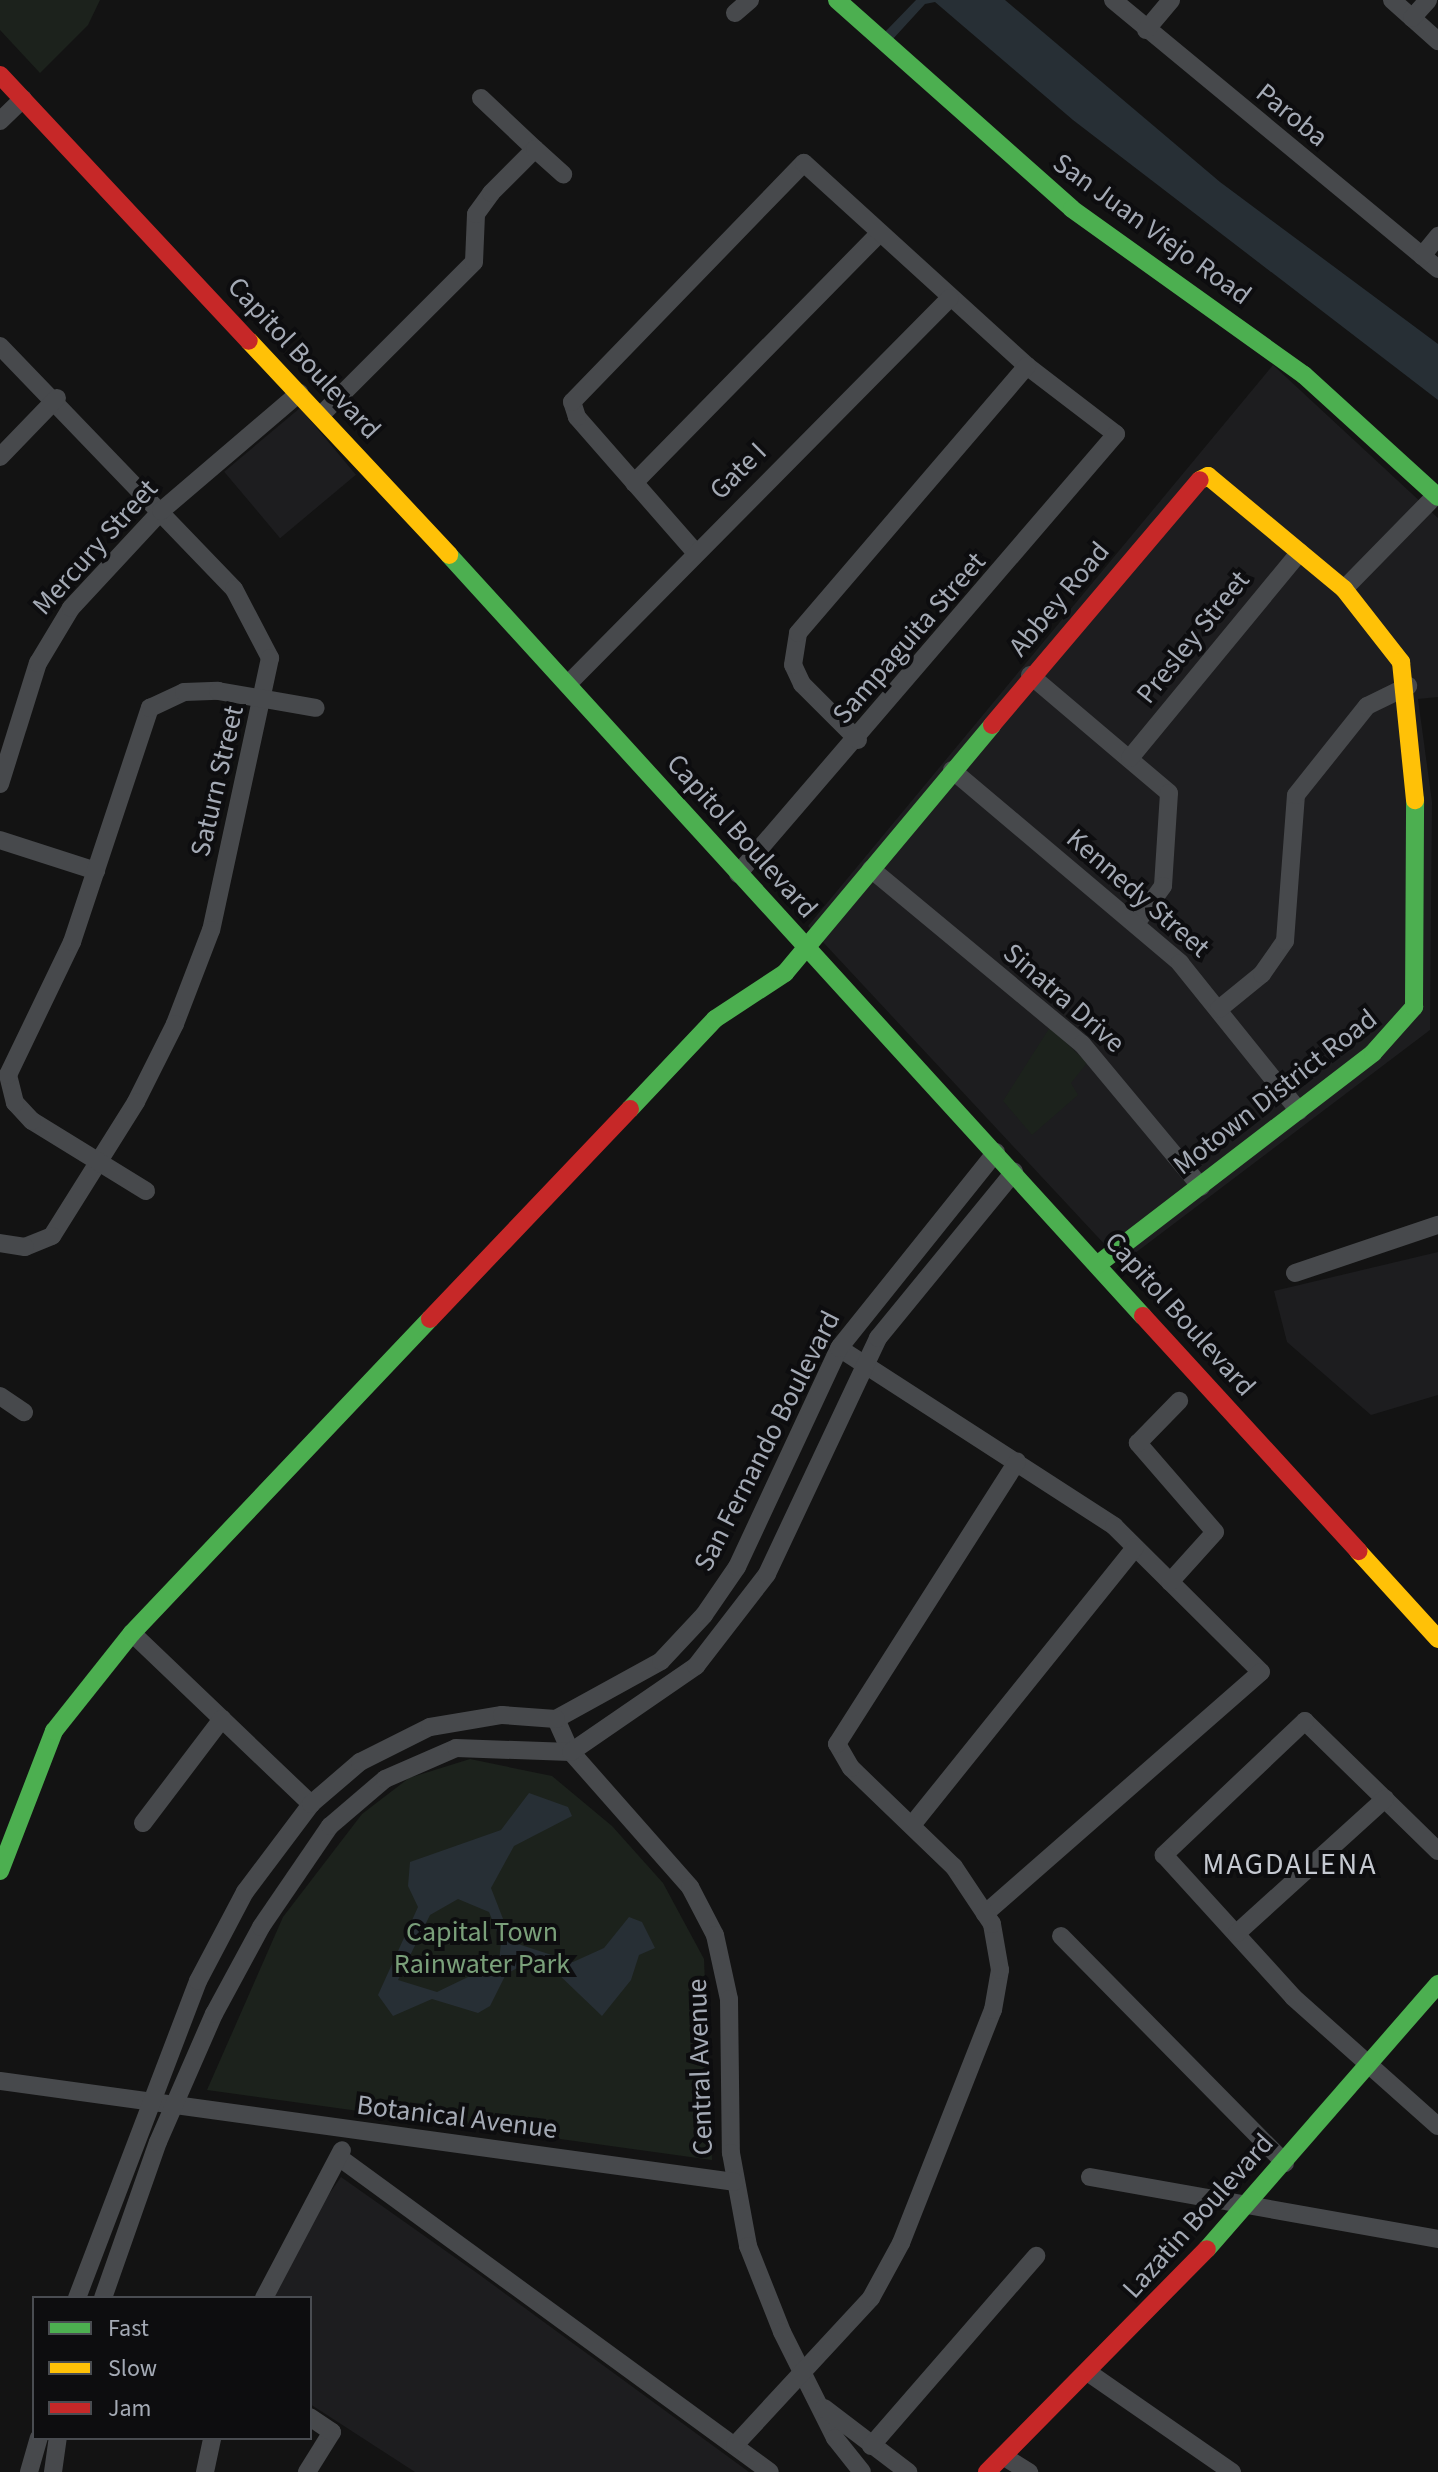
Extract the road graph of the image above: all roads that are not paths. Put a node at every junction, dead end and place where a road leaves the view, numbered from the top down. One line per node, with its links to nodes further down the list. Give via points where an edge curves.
1 (750, 0): 7 (street)
2 (837, 0): 30 (street, San Juan Viejo Road, via 1072,209 1304,375)
3 (1113, 0): 9 (street, Paroba)
4 (1171, 0): 9 (street)
5 (1392, 0): 8 (street)
6 (1428, 0): 8 (street)
7 (735, 13)
8 (1412, 18): 10 (street)
9 (1146, 30): 19 (street, Paroba)
10 (1438, 41)
11 (0, 75): 13 (street, Capitol Boulevard)
12 (481, 98): 15 (street)
13 (23, 99): 14 (street); 24 (street, Capitol Boulevard)
14 (0, 121)
15 (535, 149): 16 (street); 26 (street, via 481,204 474,262)
16 (563, 174)
17 (879, 234): 21 (street); 29 (street); 29 (street, via 804,163 673,292 572,402)
18 (1438, 236): 19 (street)
19 (1422, 256): 20 (street, Paroba)
20 (1438, 269)
21 (950, 298): 23 (street); 33 (street, Gate I)
22 (0, 346): 25 (street, Saturn Street)
23 (1027, 366): 40 (street, via 798,633 793,665 802,684); 40 (street, Sampaguita Street, via 1116,434)
24 (299, 393): 26 (street, Capitol Boulevard); 31 (street, Mercury Street)
25 (57, 398): 27 (street); 31 (street, Saturn Street)
26 (321, 415): 36 (street, Capitol Boulevard)
27 (0, 457)
28 (1215, 479): 32 (street, Motown District Road); 35 (street, Abbey Road, via 1194,483)
29 (634, 483): 33 (street)
30 (1437, 496): 34 (street)
31 (161, 511): 38 (street, Saturn Street, via 257,624 270,658); 43 (street, Mercury Street, via 56,628 26,692)
32 (1300, 552): 34 (street, Motown District Road); 41 (street, Presley Street)
33 (696, 553): 36 (street, Gate I)
34 (1344, 589): 37 (street, Motown District Road, via 1392,641)
35 (1030, 675): 41 (street); 42 (street, Abbey Road)
36 (568, 684): 47 (street, Capitol Boulevard)
37 (1408, 686): 50 (street, via 1367,706 1296,795 1285,941 1262,974); 51 (street, Motown District Road, via 1419,840 1414,1007 1395,1034)
38 (264, 699): 39 (street); 46 (street, via 184,692 150,708); 53 (street, Saturn Street, via 211,930 175,1024)
39 (316, 708)
40 (858, 740): 47 (street, Sampaguita Street)
41 (1130, 758): 48 (street, via 1159,781 1171,808 1163,886)
42 (952, 770): 45 (street, Abbey Road); 48 (street, Kennedy Street)
43 (2, 774)
44 (0, 840): 46 (street)
45 (871, 869): 49 (street, Abbey Road); 55 (street, Sinatra Drive, via 1082,1044)
46 (96, 871): 53 (street, via 72,942 8,1075 15,1103 32,1121)
47 (738, 874): 49 (street, Capitol Boulevard)
48 (1137, 922): 50 (street, Kennedy Street)
49 (806, 950): 52 (street, Capitol Boulevard); 69 (street, Abbey Road, via 715,1019)
50 (1219, 1009): 51 (street, Kennedy Street)
51 (1299, 1111): 55 (street, Motown District Road)
52 (996, 1152): 54 (street, Capitol Boulevard); 61 (street, San Fernando Boulevard)
53 (100, 1165): 56 (street); 58 (street, Saturn Street, via 52,1236 25,1247)
54 (1014, 1172): 59 (street, Capitol Boulevard); 62 (street, San Fernando Boulevard)
55 (1201, 1187): 59 (street, Motown District Road)
56 (146, 1191)
57 (1438, 1225): 60 (street)
58 (0, 1243)
59 (1097, 1265): 70 (street, Capitol Boulevard)
60 (1295, 1273)
61 (839, 1348): 62 (street); 72 (street, San Fernando Boulevard, via 712,1605 661,1661)
62 (864, 1364): 66 (street); 73 (street, San Fernando Boulevard, via 767,1574 725,1635 670,1688)
63 (0, 1396): 65 (street)
64 (1179, 1401): 68 (street, via 1138,1443 1215,1532)
65 (24, 1412)
66 (1017, 1461): 67 (street); 77 (street, via 840,1731 839,1755)
67 (1135, 1548): 68 (street); 77 (street)
68 (1170, 1582): 80 (street, via 1261,1672)
69 (132, 1633): 71 (street); 79 (street, Abbey Road, via 54,1731)
70 (1438, 1639)
71 (222, 1719): 75 (street); 76 (street)
72 (556, 1719): 73 (street, Central Avenue); 75 (street, via 502,1715 430,1727 360,1762)
73 (571, 1752): 87 (street, via 456,1748 410,1764 348,1805 261,1927); 93 (street, Central Avenue, via 676,1869 715,1935 729,1999)
74 (1385, 1799): 78 (street); 81 (street); 81 (street, via 1305,1721 1164,1855)
75 (311, 1804): 86 (street, via 245,1892 198,1981)
76 (143, 1823)
77 (912, 1825): 80 (street)
78 (1438, 1851)
79 (0, 1871)
80 (985, 1914): 101 (street, via 1000,1970 993,2010 901,2243 871,2298)
81 (1237, 1933): 84 (street)
82 (1061, 1936): 91 (street)
83 (1438, 1984): 84 (street, Lazatin Boulevard)
84 (1368, 2068): 88 (street); 91 (street, Lazatin Boulevard)
85 (0, 2081): 86 (street, Botanical Avenue)
86 (151, 2102): 87 (street, Botanical Avenue); 97 (street)
87 (173, 2106): 89 (street, Botanical Avenue); 98 (street)
88 (1438, 2126)
89 (346, 2132): 90 (street); 93 (street, Botanical Avenue)
90 (340, 2158): 99 (street); 107 (street)
91 (1285, 2163): 94 (street, Lazatin Boulevard)
92 (1090, 2177): 94 (street)
93 (734, 2182): 101 (street, Central Avenue, via 748,2246)
94 (1249, 2206): 95 (street); 100 (street, Lazatin Boulevard)
95 (1438, 2239)
96 (1036, 2256): 108 (street)
97 (78, 2296)
98 (104, 2296)
99 (265, 2296)
100 (1089, 2373): 109 (street, Lazatin Boulevard); 119 (street)
101 (802, 2374): 102 (street, Central Avenue); 107 (street)
102 (819, 2404): 108 (street, Central Avenue); 115 (street, Central Avenue)
103 (312, 2418): 113 (street, via 332,2432)
104 (38, 2440): 110 (street)
105 (58, 2440): 111 (street)
106 (212, 2440): 112 (street)
107 (735, 2445): 114 (street)
108 (871, 2446): 116 (street, Central Avenue)
109 (1003, 2456): 117 (street, Lazatin Boulevard); 118 (street)
110 (29, 2472)
111 (53, 2472)
112 (205, 2472)
113 (307, 2472)
114 (770, 2472)
115 (862, 2472)
116 (908, 2472)
117 (987, 2472)
118 (1029, 2472)
119 (1232, 2472)

